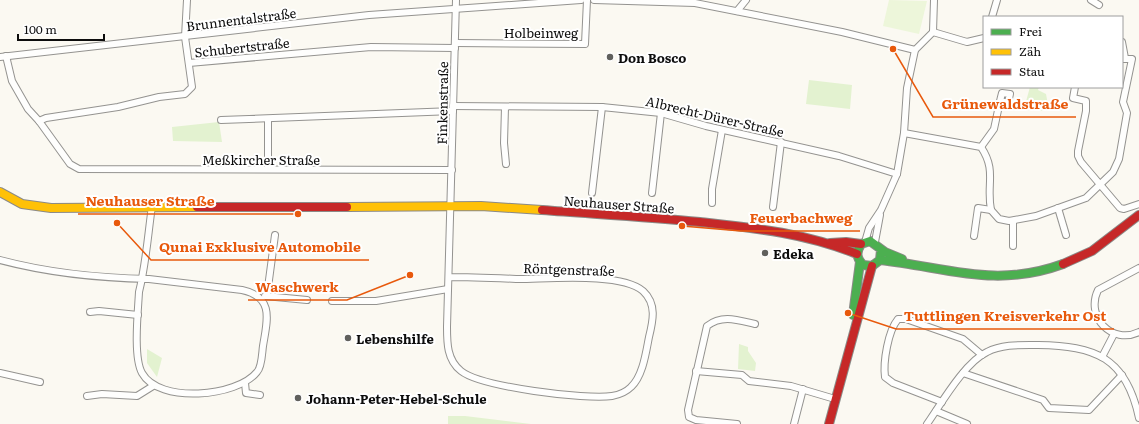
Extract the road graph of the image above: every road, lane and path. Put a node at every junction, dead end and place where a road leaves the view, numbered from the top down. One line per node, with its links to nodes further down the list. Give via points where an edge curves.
1 (187, 0): 16 (street)
2 (456, 0): 12 (street, Finkenstraße)
3 (572, 0): 4 (street, Brunnentalstraße); 12 (street, Brunnentalstraße)
4 (580, 0)
5 (587, 0): 18 (street, Holbeinweg, via 585,44)
6 (594, 0): 13 (street, via 695,3)
7 (746, 0): 13 (street)
8 (934, 0): 15 (street)
9 (997, 0): 14 (street)
10 (1091, 0): 11 (street)
11 (1099, 5)
12 (455, 7): 16 (street, Brunnentalstraße, via 369,14); 18 (street, Finkenstraße)
13 (737, 11): 19 (street)
14 (992, 16)
15 (933, 32): 17 (street, via 967,42); 19 (street)
16 (185, 37): 20 (street, Brunnentalstraße); 22 (street)
17 (983, 38)
18 (455, 46): 22 (street, Schubertstraße, via 371,47); 29 (street, Finkenstraße)
19 (915, 50): 35 (street, via 907,88)
20 (3, 56): 33 (street, via 12,81 28,109)
21 (1123, 58): 24 (street, via 1132,59)
22 (189, 63): 33 (street, Schubertstraße, via 192,87 185,94)
23 (1123, 67): 24 (street)
24 (1129, 68): 42 (street, via 1123,102 1127,113 1119,159 1116,167)
25 (1075, 88): 42 (street, via 1073,98 1086,101 1078,156)
26 (1000, 102): 37 (street, via 994,129)
27 (505, 107): 28 (street, Albrecht-Dürer-Straße); 29 (street, Albrecht-Dürer-Straße); 38 (street)
28 (602, 107): 30 (street, Albrecht-Dürer-Straße); 44 (street)
29 (453, 109): 31 (street, Albrecht-Dürer-Straße); 40 (street, Finkenstraße)
30 (661, 113): 34 (street, Albrecht-Dürer-Straße); 45 (street)
31 (268, 119): 32 (street, Albrecht-Dürer-Straße); 39 (street)
32 (221, 120)
33 (39, 121): 39 (street, Meßkircher Straße, via 72,165 79,169)
34 (722, 130): 36 (street, Albrecht-Dürer-Straße); 46 (street)
35 (904, 133): 37 (street); 41 (street)
36 (781, 142): 41 (street, Albrecht-Dürer-Straße, via 873,165); 50 (street)
37 (981, 147): 53 (street, via 988,157 991,170)
38 (506, 164)
39 (268, 169): 40 (street, Meßkircher Straße)
40 (452, 170): 49 (street, Finkenstraße)
41 (897, 174): 52 (street)
42 (1100, 183): 47 (street, via 1120,208 1124,210); 51 (street, via 1086,198)
43 (0, 192): 48 (street, Neuhauser Straße, via 22,204 40,207)
44 (592, 193)
45 (652, 193)
46 (712, 202)
47 (1139, 204)
48 (152, 206): 49 (street, Neuhauser Straße); 72 (street)
49 (451, 206): 61 (street, Neuhauser Straße, via 604,214 751,227); 71 (street, Röntgenstraße)
50 (773, 207)
51 (1058, 208): 55 (street); 57 (street)
52 (880, 210): 59 (street); 60 (street)
53 (991, 210): 55 (street, via 999,219); 58 (street, via 978,208)
54 (1139, 215): 69 (street, via 1086,254 1068,263 1034,273 986,277)
55 (1013, 221): 62 (street)
56 (275, 235): 74 (street)
57 (1066, 235)
58 (974, 236)
59 (875, 242): 60 (street); 63 (street)
60 (863, 243): 61 (street, Neuhauser Straße, via 846,242); 64 (street)
61 (833, 245): 64 (street, Neuhauser Straße)
62 (1014, 246)
63 (881, 250): 66 (street); 69 (street)
64 (857, 254): 67 (street)
65 (0, 260): 72 (street, via 60,274)
66 (880, 260): 68 (street); 69 (street)
67 (860, 262): 68 (street); 83 (street)
68 (872, 266): 83 (street)
69 (922, 267)
70 (1139, 268): 82 (street, via 1098,290 1095,296 1095,312 1102,324)
71 (449, 276): 73 (street, Röntgenstraße); 73 (street, Röntgenstraße, via 596,279 633,285 647,296 654,314 637,379 628,390 614,396 569,396 532,391 465,374 455,365 449,354)
72 (142, 278): 75 (street, via 242,290); 79 (street)
73 (448, 289): 77 (street, via 376,301)
74 (267, 295): 75 (street); 76 (street)
75 (259, 297): 91 (street, via 267,312 262,357 258,371)
76 (307, 300)
77 (332, 301)
78 (90, 312): 79 (street)
79 (138, 315): 92 (street, via 141,372)
80 (755, 324): 86 (street, via 726,318 713,321 707,326)
81 (1139, 332): 82 (street, via 1127,336)
82 (1114, 334): 85 (street)
83 (849, 343): 98 (street)
84 (982, 355): 85 (street, via 999,347 1030,345 1082,349); 87 (street); 99 (street, via 963,339 906,319 898,319 893,325 883,366 885,377 893,383)
85 (1102, 357): 89 (street)
86 (696, 371): 93 (street, via 742,375 749,381); 102 (street, via 689,416 696,420)
87 (963, 373): 89 (street, via 1043,400 1049,408 1089,410); 99 (street)
88 (0, 374): 90 (street)
89 (1122, 375): 101 (street, via 1132,393)
90 (40, 382)
91 (245, 383): 94 (street); 95 (street)
92 (153, 386): 94 (street, via 192,393); 97 (street, via 137,396)
93 (803, 389): 98 (street); 103 (street)
94 (227, 390): 95 (street)
95 (246, 393): 96 (street)
96 (260, 395)
97 (87, 396)
98 (835, 399): 104 (street)
99 (942, 402): 100 (street)
100 (936, 411): 105 (street); 106 (street)
101 (1139, 418)
102 (737, 424)
103 (794, 424)
104 (829, 424)
105 (927, 424)
106 (967, 424)

